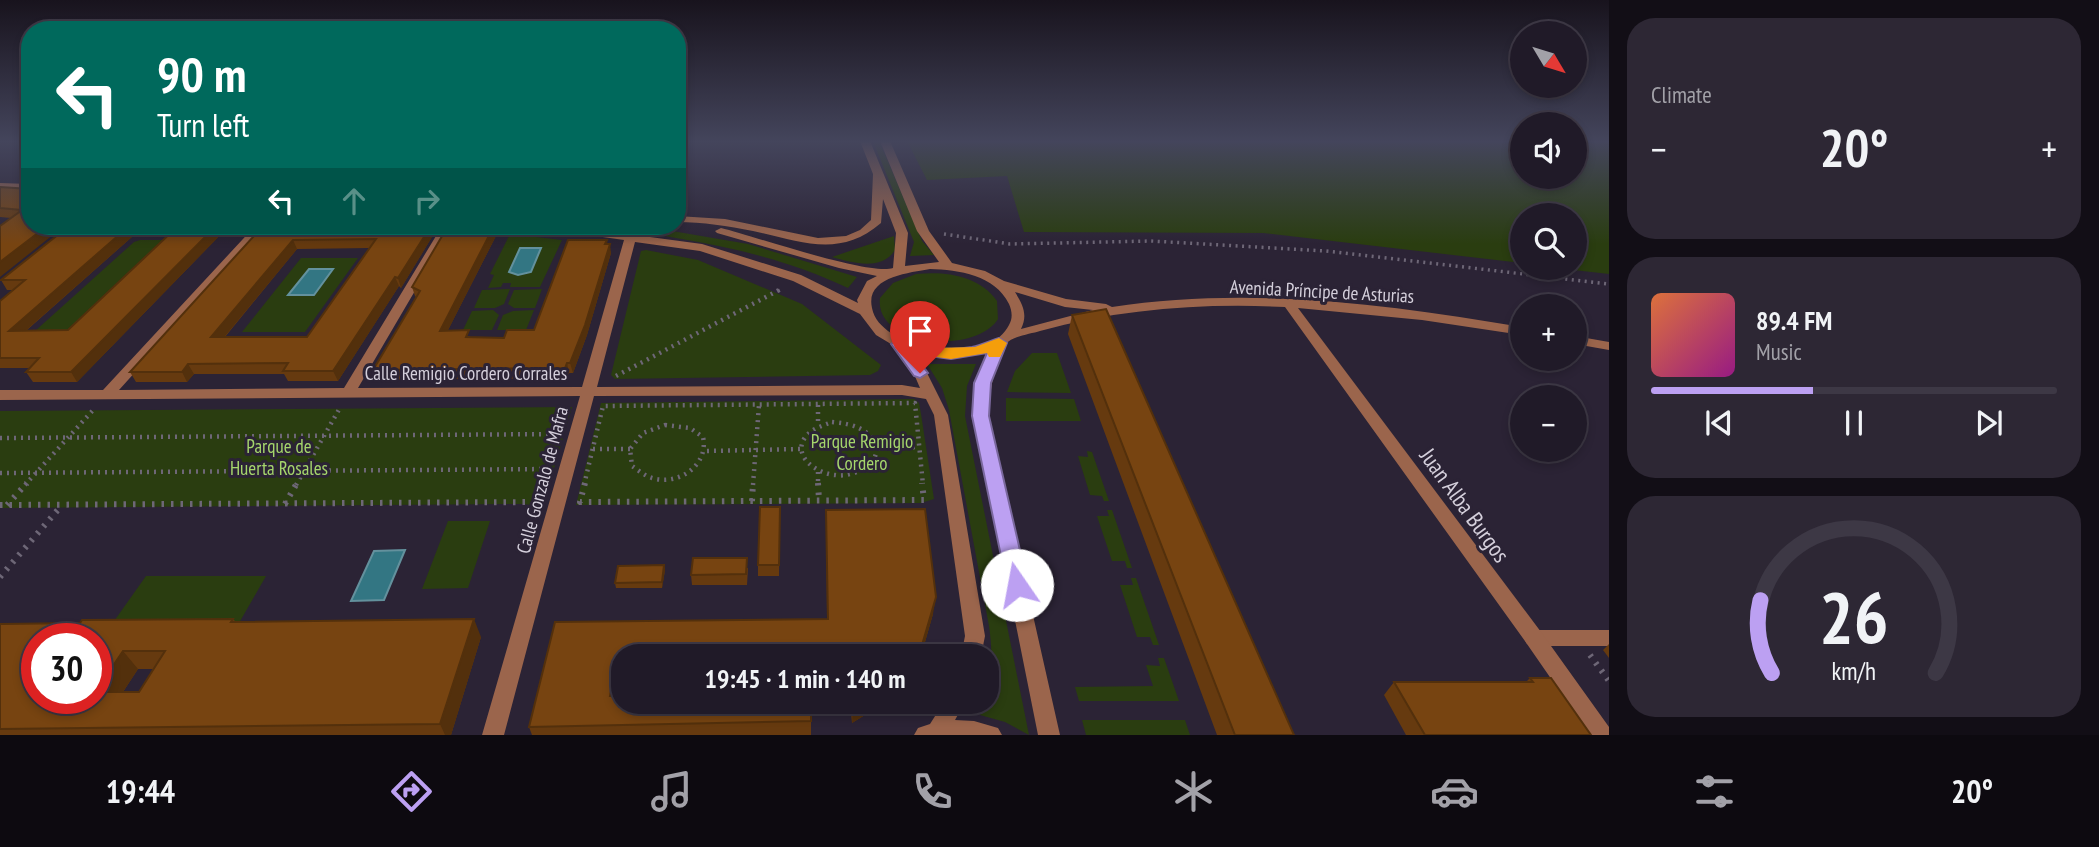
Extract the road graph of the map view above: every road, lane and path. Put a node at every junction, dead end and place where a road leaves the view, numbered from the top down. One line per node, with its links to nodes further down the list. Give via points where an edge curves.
1 (878, 175): 5 (street, via 877,222 853,239 808,242 729,223); 13 (street, via 901,233)
2 (899, 175): 7 (street)
3 (0, 186): 4 (street)
4 (21, 187)
5 (686, 220)
6 (686, 226): 13 (street, via 772,243 853,270)
7 (923, 231): 12 (street); 16 (path, via 1010,244 1151,241 1326,251)
8 (253, 235): 29 (street)
9 (442, 235): 26 (street)
10 (617, 235): 11 (street)
11 (631, 237): 14 (street, via 702,248); 27 (street, Calle Gonzalo de Mafra)
12 (947, 265): 13 (street); 15 (street)
13 (892, 272): 19 (street, via 872,284 864,297)
14 (797, 278): 19 (street); 25 (path)
15 (999, 284): 18 (street, Avenida Príncipe de Asturias, via 1065,303); 21 (street, via 1013,297 1019,312 1016,327)
16 (1609, 284)
17 (1289, 304): 18 (street, Avenida Príncipe de Asturias, via 1187,304); 20 (street, Avenida Príncipe de Asturias); 57 (street, Juan Alba Burgos)
18 (1118, 310): 21 (street, Avenida Príncipe de Asturias)
19 (864, 311): 23 (street, via 876,329)
20 (1510, 329)
21 (1004, 339): 23 (street, via 977,351 951,354); 66 (street, via 983,383 981,416)
22 (1587, 342): 24 (street)
23 (898, 344): 30 (street)
24 (1609, 346)
25 (610, 379)
26 (348, 393): 27 (street, Calle Remigio Cordero Corrales); 29 (street, Calle Remigio Cordero Corrales); 35 (path)
27 (588, 393): 30 (street, Calle Remigio Cordero Corrales, via 902,390); 64 (street, Calle Gonzalo de Mafra)
28 (0, 395): 29 (street, Calle Remigio Cordero Corrales)
29 (106, 395): 37 (path)
30 (932, 395): 60 (street, via 941,415)
31 (818, 404): 32 (path); 33 (path); 38 (path, via 915,403)
32 (759, 405): 40 (path, via 603,406); 43 (path)
33 (818, 426): 39 (path, via 832,422 857,425 875,439); 42 (path, via 804,437)
34 (561, 434): 35 (path)
35 (324, 436): 37 (path); 46 (path)
36 (0, 438): 37 (path)
37 (69, 438): 49 (path)
38 (919, 447): 39 (path); 50 (path, via 924,500)
39 (878, 448): 47 (path, via 872,465 863,471 839,477)
40 (593, 449): 41 (path); 51 (path, via 580,502)
41 (630, 449): 44 (path, via 643,433 677,425 699,433 706,440); 44 (path, via 632,466 650,478 663,479 698,467)
42 (801, 449): 43 (path); 47 (path, via 806,463)
43 (756, 450): 44 (path); 51 (path)
44 (707, 451)
45 (551, 469): 46 (path)
46 (304, 471): 49 (path); 53 (path)
47 (818, 472): 50 (path)
48 (0, 473): 49 (path)
49 (37, 473): 54 (path)
50 (819, 500): 51 (path)
51 (752, 501)
52 (541, 502): 53 (path)
53 (285, 504): 55 (path)
54 (3, 505): 55 (path)
55 (62, 505): 56 (path)
56 (0, 577)
57 (1534, 638): 58 (street); 67 (street, Juan Alba Burgos)
58 (1576, 638): 59 (street); 61 (path)
59 (1609, 638)
60 (973, 644)
61 (1609, 681)
62 (946, 714): 63 (street)
63 (931, 733): 65 (street, via 968,729)
64 (493, 735)
65 (991, 735)
66 (1049, 735)
67 (1602, 735)

